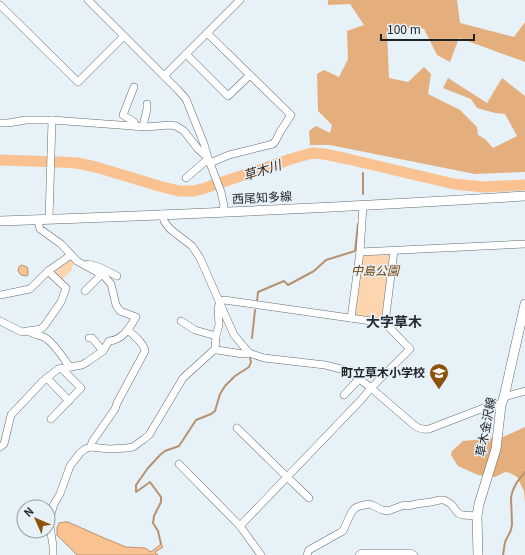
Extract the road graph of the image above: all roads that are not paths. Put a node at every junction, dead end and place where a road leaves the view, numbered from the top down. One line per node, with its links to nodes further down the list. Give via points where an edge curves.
1 (88, 0): 5 (street)
2 (240, 0): 4 (street)
3 (0, 5): 5 (street, via 78,82)
4 (207, 33): 6 (street); 7 (street)
5 (124, 36): 8 (street)
6 (186, 54): 7 (street, via 228,96); 8 (street)
7 (250, 75): 14 (street, via 291,115 273,144)
8 (164, 76): 14 (street, via 186,99)
9 (134, 87): 13 (street, via 123,115)
10 (147, 104): 13 (street)
11 (52, 120): 12 (street); 13 (street); 20 (street)
12 (0, 123)
13 (139, 126): 14 (street, via 176,126)
14 (209, 160): 15 (street); 18 (street, via 221,192 224,206)
15 (186, 178)
16 (525, 196): 17 (main road, 西尾知多線)
17 (363, 206): 18 (main road, 西尾知多線); 25 (street)
18 (222, 213): 19 (main road, 西尾知多線)
19 (162, 214): 20 (main road, 西尾知多線); 33 (street, via 170,229 192,246 200,258)
20 (49, 219): 21 (main road, 西尾知多線)
21 (38, 220): 22 (main road, 西尾知多線); 26 (street, via 40,229 61,244)
22 (0, 221)
23 (525, 244): 24 (street)
24 (394, 251): 25 (street); 39 (street)
25 (360, 252): 36 (street)
26 (71, 255): 27 (street); 28 (street)
27 (84, 264): 29 (street); 30 (street)
28 (48, 271): 32 (street, via 30,288); 41 (street, via 66,288 61,302 46,325 41,329)
29 (101, 275): 31 (street); 40 (street, via 111,284 120,311 136,316)
30 (117, 276)
31 (85, 291)
32 (0, 295)
33 (219, 304): 36 (street, via 224,300); 42 (street); 46 (street, via 234,335)
34 (525, 304): 35 (main road, 草木金沢線)
35 (524, 317): 55 (main road, 草木金沢線)
36 (350, 318): 39 (street)
37 (0, 321): 41 (street, via 22,332)
38 (181, 321): 42 (street, via 194,330)
39 (385, 323): 51 (street, via 410,349)
40 (128, 330): 45 (street, via 115,340 109,341); 59 (street, via 140,341 145,351 115,409)
41 (29, 331): 47 (street, via 47,339)
42 (216, 336): 44 (street)
43 (89, 338): 45 (street, via 92,338)
44 (215, 349): 46 (street); 59 (street, via 183,378 144,439 127,448)
45 (103, 351): 47 (street, via 82,365)
46 (248, 353): 50 (street, via 264,358 325,365 345,370)
47 (70, 366): 48 (street)
48 (62, 369): 49 (street, via 58,369); 54 (street, via 81,388)
49 (47, 378): 54 (street); 58 (street, via 11,414 4,444)
50 (359, 379): 51 (street); 53 (street)
51 (371, 388): 55 (street, via 417,428 423,430); 61 (street)
52 (525, 391): 55 (street)
53 (344, 395)
54 (69, 401): 56 (street)
55 (503, 401): 63 (main road, 草木金沢線, via 496,449)
56 (51, 420)
57 (237, 428): 61 (street)
58 (0, 447)
59 (91, 447): 66 (street, via 80,453 70,466 54,504 50,526)
60 (179, 464): 64 (street)
61 (287, 477): 62 (street); 64 (street)
62 (309, 498)
63 (477, 516): 68 (street, via 462,515 444,500 404,505 388,511 368,504 355,508 343,531 309,550); 71 (main road, 草木金沢線)
64 (240, 526): 67 (street)
65 (402, 554): 69 (street); 70 (street)
66 (53, 555)
67 (261, 555)
68 (307, 555)
69 (359, 555)
70 (414, 555)
71 (478, 555)

